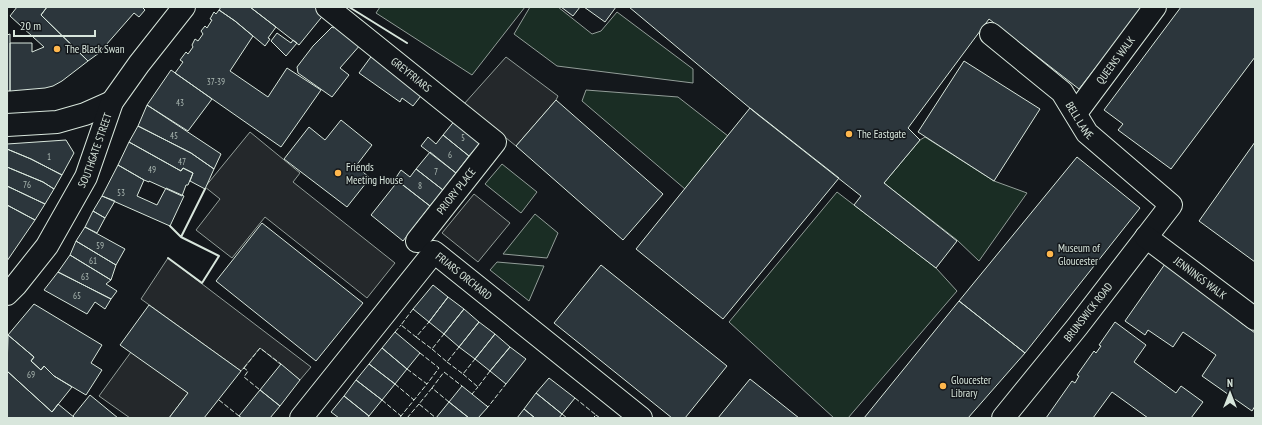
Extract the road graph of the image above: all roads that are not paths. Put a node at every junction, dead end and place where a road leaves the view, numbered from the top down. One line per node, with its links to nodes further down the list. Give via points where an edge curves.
1 (184, 7): 5 (street, SOUTHGATE STREET)
2 (327, 7): 8 (street, GREYFRIARS)
3 (1155, 7): 6 (street, QUEENS WALK)
4 (991, 34): 6 (street, BELL LANE, via 1062,92)
5 (112, 102): 7 (street, via 85,114 57,122); 12 (street, SOUTHGATE STREET, via 86,177 47,246)
6 (1076, 113): 9 (street, BELL LANE, via 1087,133)
7 (7, 125)
8 (495, 142): 11 (street, PRIORY PLACE)
9 (1171, 204): 10 (street, BRUNSWICK ROAD)
10 (1146, 237): 13 (street, JENNINGS WALK); 14 (street, BRUNSWICK ROAD)
11 (417, 241)
12 (7, 294)
13 (1255, 319)
14 (1005, 417)
15 (301, 418): 16 (street, FRIARS ORCHARD, via 434,252)
16 (641, 418)

